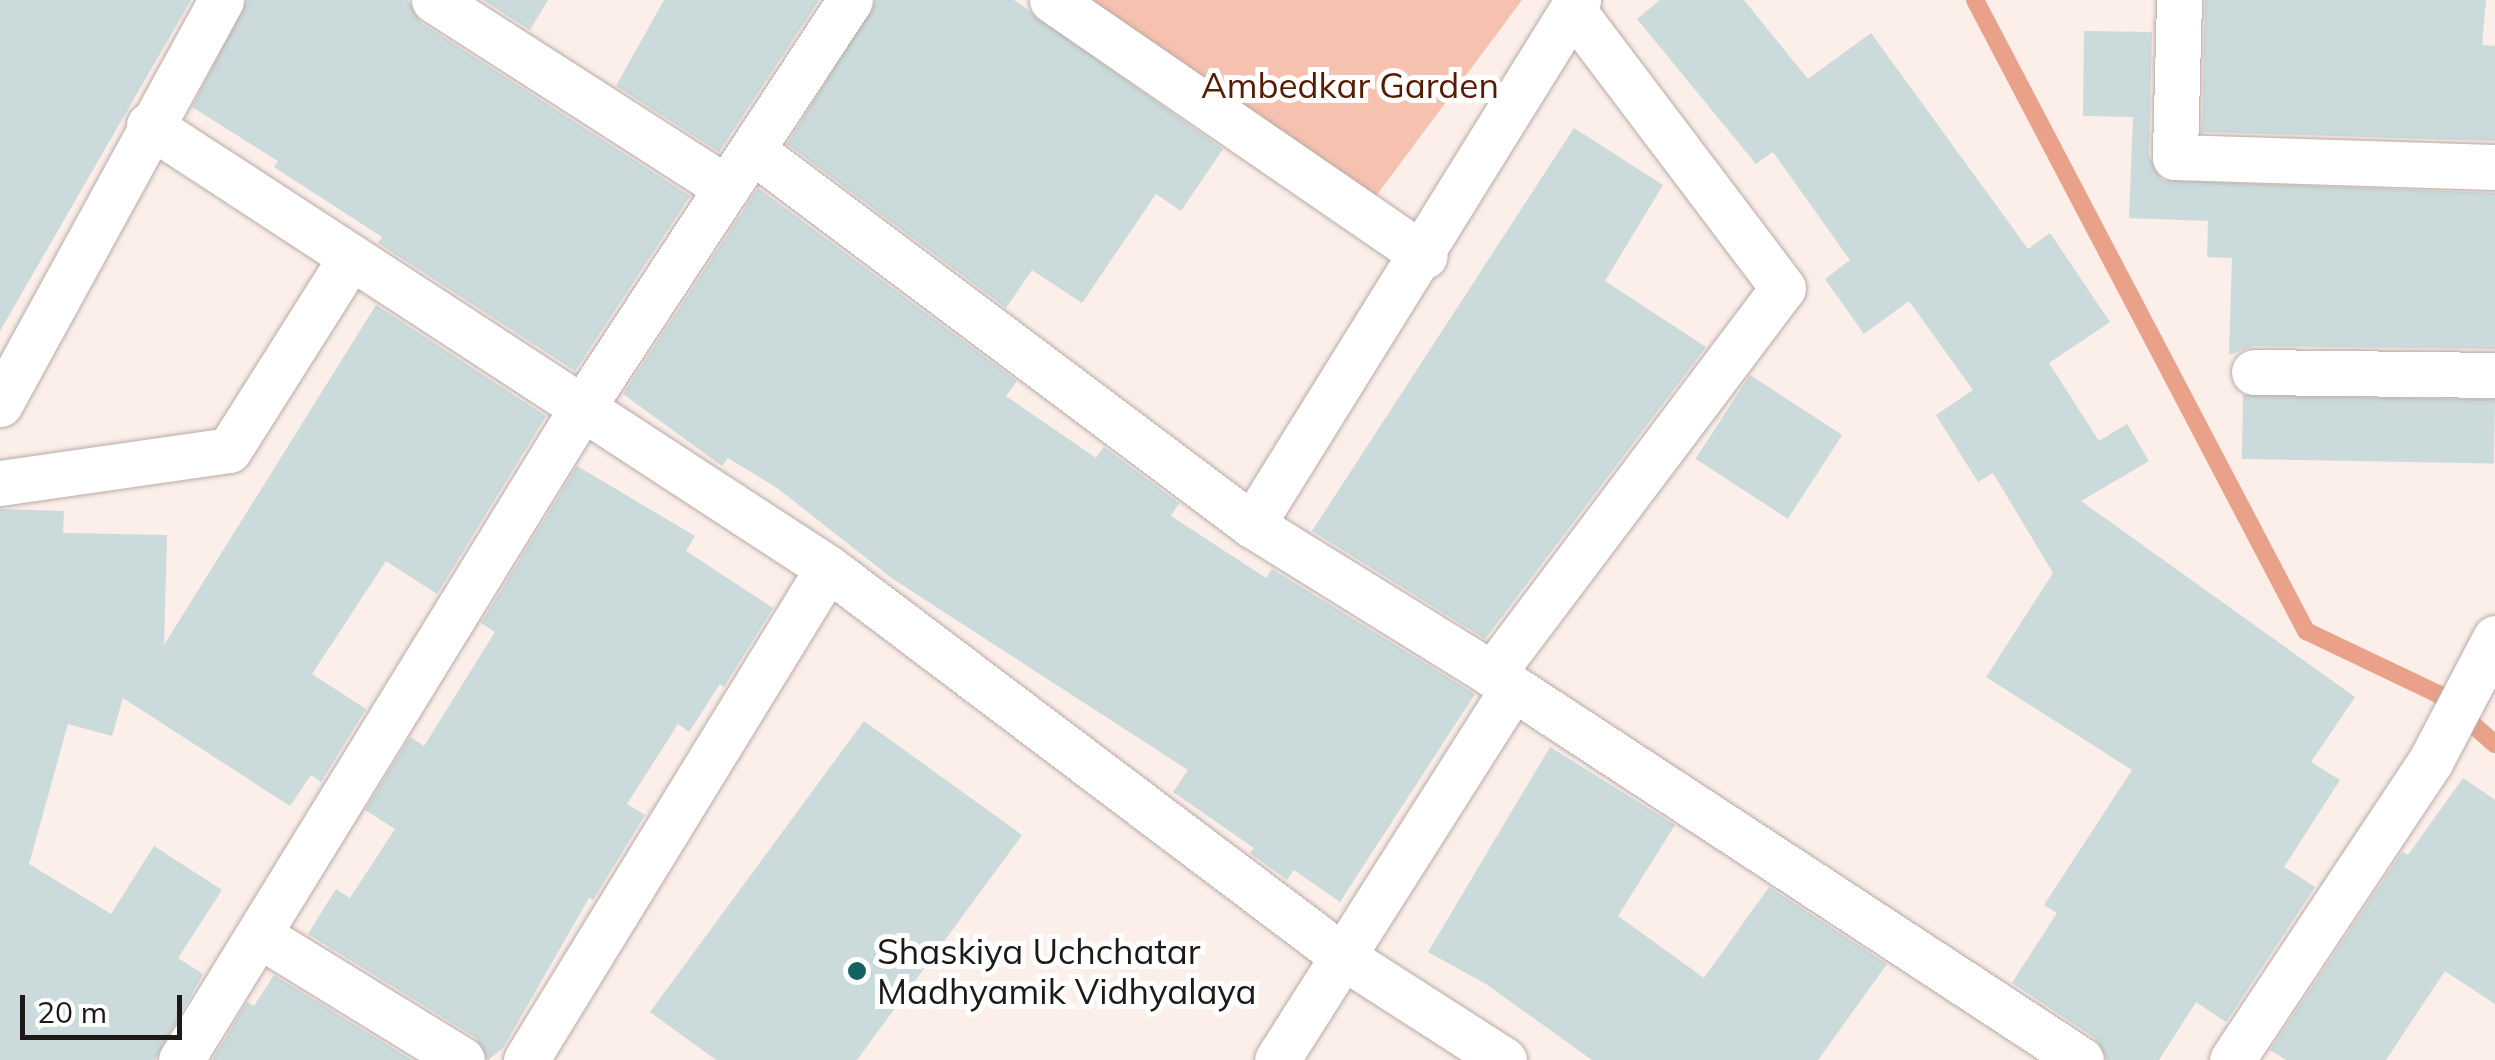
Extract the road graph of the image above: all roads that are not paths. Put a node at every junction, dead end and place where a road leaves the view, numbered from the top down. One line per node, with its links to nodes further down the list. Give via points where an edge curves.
1 (220, 0): 7 (street)
2 (434, 0): 10 (street)
3 (850, 0): 8 (street)
4 (1052, 0): 11 (street)
5 (2179, 0): 9 (street, via 2175,157)
6 (1576, 5): 11 (street); 21 (street, via 1783,288)
7 (148, 125): 12 (street); 15 (street)
8 (752, 150): 10 (street); 18 (street)
9 (2495, 167)
10 (727, 188): 16 (street)
11 (1425, 256): 18 (street)
12 (352, 257): 16 (street); 17 (street, via 229,450)
13 (2254, 372): 14 (street)
14 (2495, 375)
15 (0, 404)
16 (582, 408): 19 (street); 22 (street)
17 (0, 483)
18 (1252, 525): 21 (street)
19 (828, 568): 23 (street); 26 (street)
20 (2495, 638): 30 (street, via 2430,762)
21 (1501, 682): 23 (street); 29 (street)
22 (259, 935): 24 (street); 25 (street)
23 (1345, 958): 27 (street); 28 (street)
24 (181, 1060)
25 (462, 1060)
26 (526, 1060)
27 (1277, 1060)
28 (1504, 1060)
29 (2081, 1060)
30 (2232, 1060)

